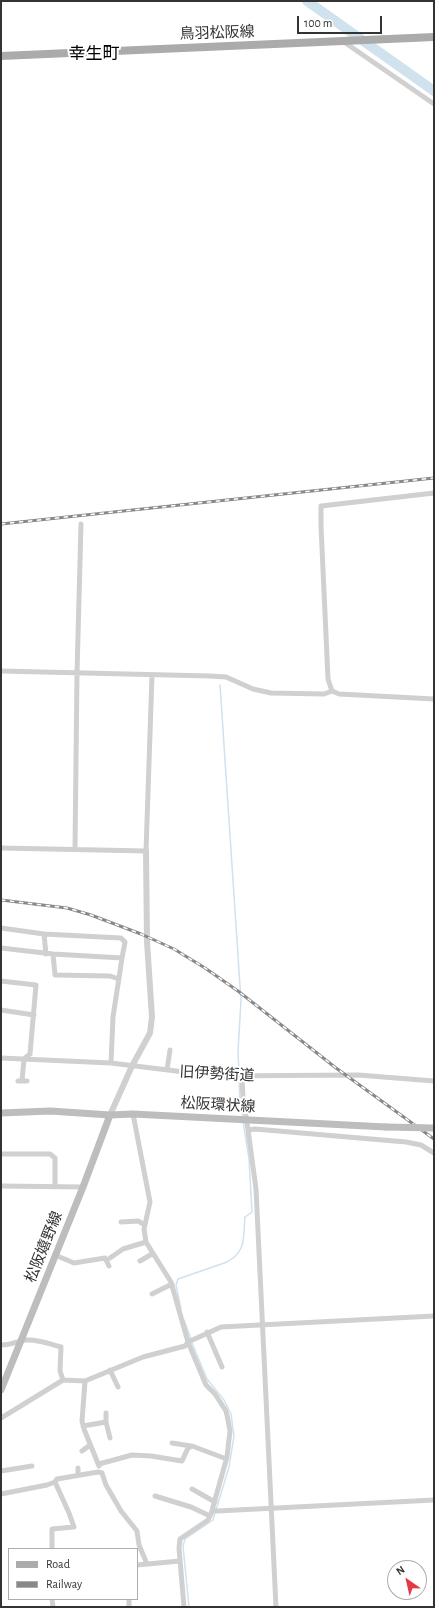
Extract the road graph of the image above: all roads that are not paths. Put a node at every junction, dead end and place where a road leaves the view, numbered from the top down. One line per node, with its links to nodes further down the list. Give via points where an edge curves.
1 (434, 37): 2 (main road, 鳥羽松阪線)
2 (346, 41): 3 (main road, 鳥羽松阪線); 4 (street)
3 (1, 56)
4 (434, 104)
5 (434, 493): 10 (street, via 321,506 328,679)
6 (82, 524): 8 (street)
7 (1, 671): 8 (street)
8 (77, 673): 9 (street); 13 (street)
9 (152, 675): 10 (street, via 226,677 253,689 271,692 324,694); 14 (street)
10 (332, 691): 11 (street, via 339,694)
11 (434, 699)
12 (1, 848): 13 (street)
13 (75, 849): 14 (street)
14 (146, 851): 29 (street, via 147,942 152,1023 150,1033)
15 (1, 928): 16 (street)
16 (44, 934): 18 (street); 20 (street, via 121,938 125,942)
17 (1, 948): 18 (street)
18 (46, 954): 19 (street)
19 (53, 954): 20 (street); 21 (street, via 55,974 110,976)
20 (122, 958): 21 (street)
21 (119, 979): 28 (street, via 113,1017)
22 (1, 981): 24 (street, via 36,985)
23 (1, 1010): 24 (street)
24 (34, 1015): 27 (street, via 30,1054)
25 (170, 1050): 30 (street)
26 (1, 1058): 27 (street, 旧伊勢街道)
27 (24, 1059): 28 (street, 旧伊勢街道); 32 (street)
28 (111, 1063): 29 (street, 旧伊勢街道)
29 (132, 1066): 30 (street, 旧伊勢街道); 36 (street)
30 (167, 1070): 31 (street, 旧伊勢街道)
31 (242, 1077): 33 (street, 旧伊勢街道, via 358,1075); 37 (street)
32 (22, 1081)
33 (434, 1081)
34 (1, 1113): 36 (main road, 松阪環状線, via 50,1111)
35 (133, 1114): 36 (main road, 松阪環状線); 37 (main road, 松阪環状線); 46 (street, via 150,1202)
36 (110, 1115): 44 (main road, 松阪嬉野線)
37 (246, 1120): 38 (main road, 松阪環状線, bridge); 39 (street)
38 (434, 1128)
39 (248, 1130): 40 (street, via 255,1128 406,1142 421,1145); 56 (street, via 250,1168 256,1189)
40 (434, 1153)
41 (1, 1154): 43 (street, via 50,1154 55,1158)
42 (1, 1186): 43 (street)
43 (55, 1186): 44 (street)
44 (83, 1187): 49 (main road, 松阪嬉野線)
45 (120, 1222): 46 (street, via 138,1221)
46 (145, 1225): 47 (street)
47 (146, 1242): 48 (street); 50 (street, via 123,1249)
48 (152, 1254): 51 (street); 53 (street)
49 (54, 1255): 52 (street, via 74,1264 104,1258); 58 (main road, 松阪嬉野線)
50 (110, 1258)
51 (140, 1261)
52 (109, 1266)
53 (172, 1284): 54 (street); 59 (street)
54 (152, 1294)
55 (434, 1316): 56 (street)
56 (262, 1325): 57 (street, via 221,1327); 89 (street)
57 (207, 1332): 59 (street); 61 (street)
58 (20, 1342): 60 (street); 63 (street, via 39,1341 61,1347 60,1371); 66 (main road, 松阪嬉野線)
59 (188, 1342): 62 (street, via 185,1346 143,1357); 76 (street, via 206,1385 226,1411 230,1431)
60 (1, 1345)
61 (222, 1367)
62 (110, 1370): 64 (street); 65 (street)
63 (63, 1380): 64 (street); 68 (street)
64 (85, 1380): 70 (street)
65 (118, 1387)
66 (1, 1390)
67 (106, 1413): 69 (street)
68 (1, 1418)
69 (106, 1422): 70 (street); 71 (street)
70 (83, 1426): 73 (street)
71 (110, 1438)
72 (172, 1443): 74 (street)
73 (90, 1445): 75 (street); 77 (street)
74 (192, 1446): 76 (street); 77 (street, via 188,1448 182,1461 132,1455)
75 (82, 1452)
76 (227, 1457): 88 (street)
77 (99, 1464): 81 (street)
78 (32, 1466): 80 (street)
79 (78, 1468): 82 (street)
80 (1, 1471)
81 (100, 1472): 82 (street); 94 (street, via 121,1511 138,1531 139,1545)
82 (78, 1475): 83 (street, via 57,1479)
83 (55, 1482): 85 (street); 92 (street, via 74,1527 52,1529)
84 (192, 1488): 88 (street)
85 (1, 1494)
86 (155, 1496): 91 (street)
87 (434, 1500): 89 (street)
88 (215, 1502): 90 (street)
89 (272, 1509): 90 (street); 97 (street)
90 (213, 1510): 91 (street)
91 (210, 1516): 93 (street, via 180,1539)
92 (52, 1548)
93 (180, 1560): 94 (street); 96 (street)
94 (147, 1564): 95 (street)
95 (138, 1565)
96 (184, 1607)
97 (276, 1607)

